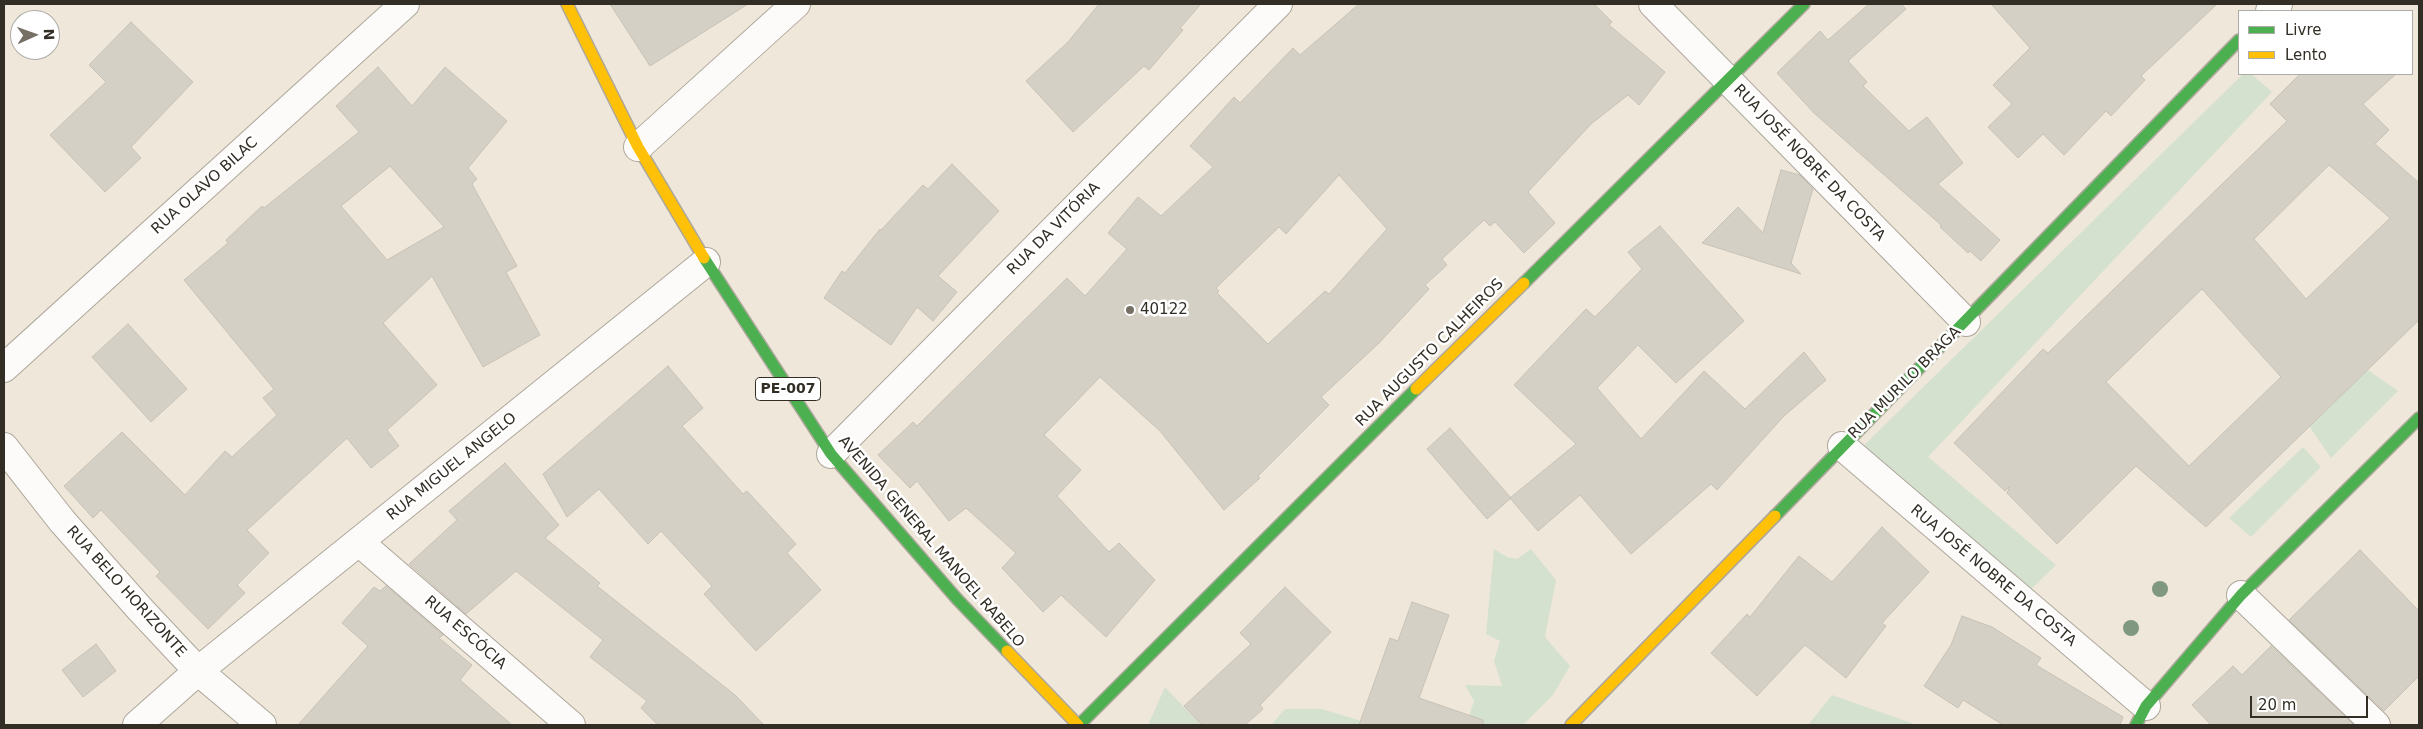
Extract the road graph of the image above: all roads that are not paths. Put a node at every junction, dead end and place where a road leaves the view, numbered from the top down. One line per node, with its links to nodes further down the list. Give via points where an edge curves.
1 (406, 4): 12 (street, RUA OLAVO BILAC)
2 (567, 4): 9 (street, AVENIDA GENERAL MANOEL RABELO / PE-007)
3 (796, 4): 9 (street)
4 (1278, 4): 16 (street, RUA DA VITÓRIA)
5 (1653, 4): 8 (street, RUA JOSÉ NOBRE DA COSTA)
6 (1804, 4): 8 (street, RUA AUGUSTO CALHEIROS)
7 (2238, 41): 11 (street, RUA MURILO BRAGA)
8 (1727, 79): 11 (street, RUA JOSÉ NOBRE DA COSTA); 24 (street, RUA AUGUSTO CALHEIROS)
9 (638, 147): 10 (street, AVENIDA GENERAL MANOEL RABELO / PE-007)
10 (706, 262): 16 (street, AVENIDA GENERAL MANOEL RABELO / PE-007); 17 (street, RUA MIGUEL ANGELO)
11 (1966, 322): 14 (street, RUA MURILO BRAGA)
12 (4, 368)
13 (2419, 418): 18 (street)
14 (1842, 446): 20 (street, RUA JOSÉ NOBRE DA COSTA); 25 (street, RUA MURILO BRAGA)
15 (4, 447): 19 (street, RUA BELO HORIZONTE, via 62,521)
16 (831, 454): 24 (street, AVENIDA GENERAL MANOEL RABELO / PE-007, via 957,599)
17 (359, 542): 19 (street, RUA MIGUEL ANGELO); 23 (street, RUA ESCÓCIA)
18 (2241, 595): 20 (street); 26 (street)
19 (198, 671): 21 (street, RUA MIGUEL ANGELO); 22 (street, RUA BELO HORIZONTE)
20 (2141, 715)
21 (137, 725)
22 (262, 725)
23 (571, 725)
24 (1078, 725)
25 (1571, 725)
26 (2376, 725)

